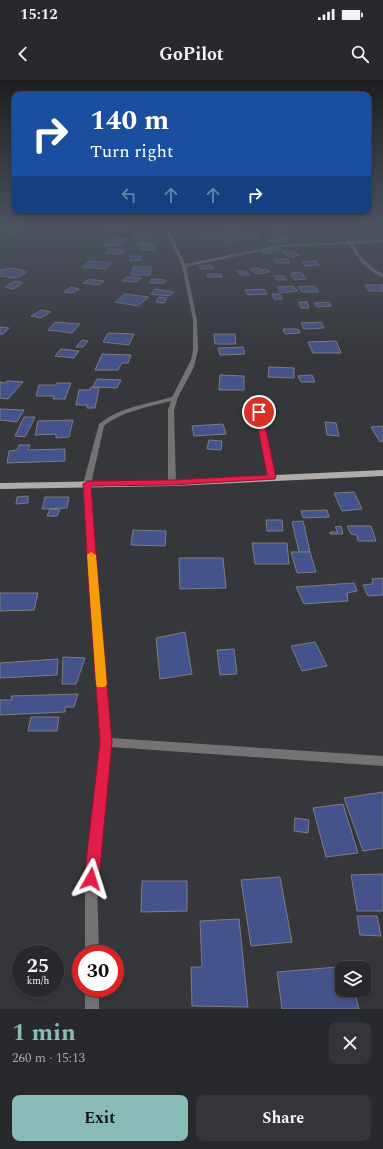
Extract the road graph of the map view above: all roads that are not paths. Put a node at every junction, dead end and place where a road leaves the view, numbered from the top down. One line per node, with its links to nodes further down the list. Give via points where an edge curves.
1 (185, 270): 5 (street, via 195,320 197,349)
2 (372, 270): 3 (street)
3 (383, 276)
4 (256, 398): 7 (street)
5 (173, 399): 8 (street); 9 (street, via 106,419 101,424)
6 (383, 473): 7 (main road)
7 (272, 477): 8 (main road)
8 (172, 483): 9 (main road)
9 (87, 484): 10 (main road); 11 (street)
10 (0, 486)
11 (106, 742): 12 (street); 13 (street, via 91,879)
12 (383, 761)
13 (92, 945)
14 (92, 997): 15 (street)
15 (92, 1009)

